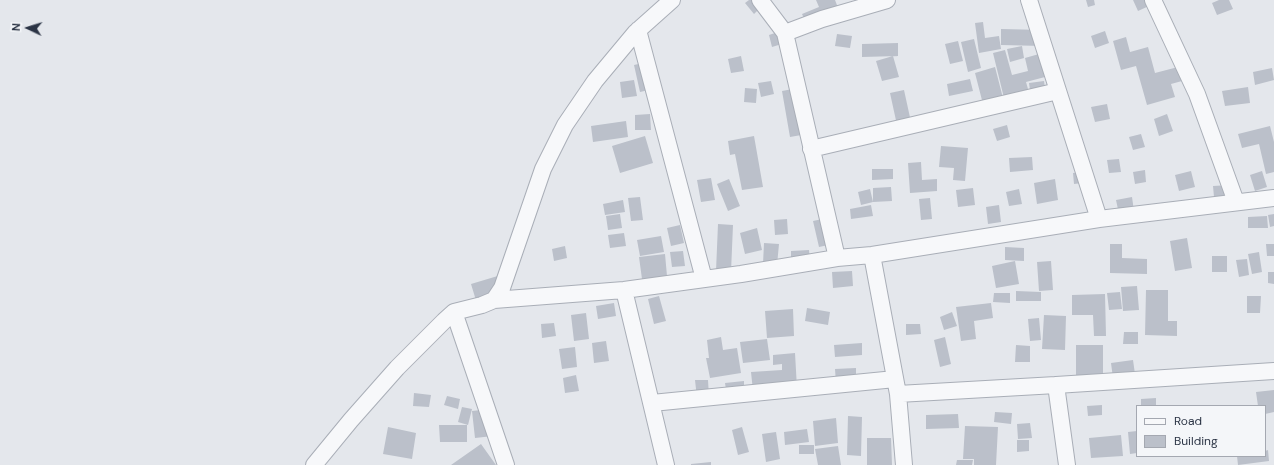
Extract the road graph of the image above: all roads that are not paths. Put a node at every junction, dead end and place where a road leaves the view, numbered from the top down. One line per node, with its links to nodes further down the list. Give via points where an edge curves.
1 (672, 0): 6 (street)
2 (760, 0): 7 (street)
3 (887, 0): 7 (street)
4 (1029, 0): 8 (street)
5 (1154, 0): 11 (street, via 1197,94)
6 (638, 30): 15 (street); 17 (street, via 595,81 565,126 543,169 502,288)
7 (785, 33): 9 (street)
8 (1058, 91): 9 (street); 12 (street)
9 (812, 149): 14 (street)
10 (1274, 198): 11 (street)
11 (1236, 202): 12 (street)
12 (1099, 219): 13 (street)
13 (872, 255): 14 (street); 22 (street)
14 (837, 258): 15 (street)
15 (704, 279): 16 (street)
16 (624, 290): 17 (street); 23 (street)
17 (494, 300): 18 (street)
18 (454, 312): 24 (street, via 397,368); 25 (street)
19 (1274, 372): 20 (street); 21 (street)
20 (1274, 375)
21 (1056, 385): 22 (street); 28 (street)
22 (897, 386): 23 (street); 27 (street)
23 (652, 404): 26 (street)
24 (314, 465)
25 (506, 465)
26 (666, 465)
27 (904, 465)
28 (1066, 465)

